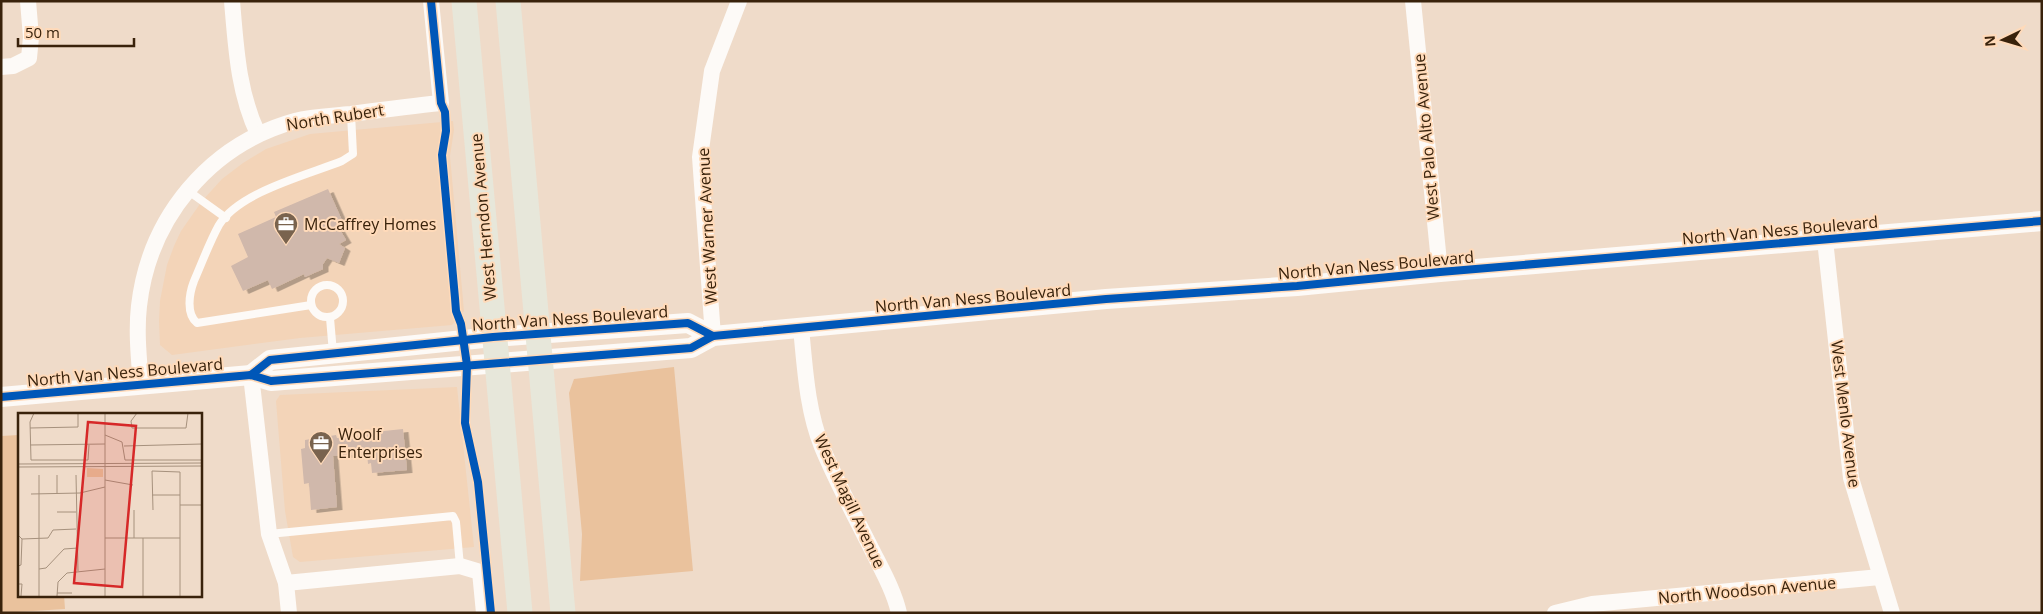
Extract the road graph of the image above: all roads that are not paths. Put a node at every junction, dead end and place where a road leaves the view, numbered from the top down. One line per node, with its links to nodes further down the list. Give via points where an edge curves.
1 (28, 1): 8 (street, via 32,37 29,58 13,66)
2 (232, 1): 10 (street, via 239,75 248,114)
3 (431, 1): 9 (street, North Rubert, via 441,103)
4 (464, 1): 21 (main road, West Herndon Avenue)
5 (508, 1): 19 (main road)
6 (739, 1): 20 (street, West Warner Avenue, via 712,71 700,157)
7 (1414, 1): 15 (street, West Palo Alto Avenue)
8 (1, 67)
9 (351, 114): 10 (street, North Rubert, via 296,121); 12 (lane, via 353,154 256,194)
10 (258, 134): 11 (street, North Rubert, via 232,149)
11 (187, 190): 12 (lane); 26 (street, North Rubert, via 169,214 154,243 144,274 138,307)
12 (226, 218): 16 (lane, via 220,224 191,288 192,319 198,323)
13 (2042, 221): 14 (street, North Van Ness Boulevard)
14 (1825, 240): 15 (street, North Van Ness Boulevard); 30 (street, West Menlo Avenue, via 1851,478)
15 (1440, 272): 18 (street, North Van Ness Boulevard)
16 (311, 305): 17 (lane, via 320,316); 17 (lane, via 310,299 316,289 326,285 336,288 343,297 342,308)
17 (330, 318): 22 (lane)
18 (801, 328): 20 (street, North Van Ness Boulevard); 37 (street, West Magill Avenue, via 808,390 822,445)
19 (537, 334): 20 (street, North Van Ness Boulevard, via 688,324); 21 (street, North Van Ness Boulevard); 23 (main road)
20 (713, 336): 23 (street, North Van Ness Boulevard, via 691,348)
21 (493, 337): 22 (street, North Van Ness Boulevard); 24 (main road, West Herndon Avenue)
22 (332, 353): 25 (street, North Van Ness Boulevard, via 270,360)
23 (540, 360): 24 (street, North Van Ness Boulevard); 36 (main road)
24 (496, 362): 25 (street, North Van Ness Boulevard, via 271,381); 35 (main road, West Herndon Avenue)
25 (251, 375): 26 (street, North Van Ness Boulevard); 28 (street)
26 (141, 385): 27 (street, North Van Ness Boulevard)
27 (1, 397)
28 (269, 534): 29 (lane, via 453,516); 31 (street)
29 (460, 566): 31 (street); 34 (street, via 480,572)
30 (1880, 577): 32 (street, North Woodson Avenue); 39 (street, West Menlo Avenue)
31 (286, 583): 33 (street)
32 (1593, 609): 38 (street, North Woodson Avenue)
33 (289, 613)
34 (484, 613)
35 (520, 613)
36 (563, 613)
37 (899, 613)
38 (1555, 613)
39 (1892, 613)

